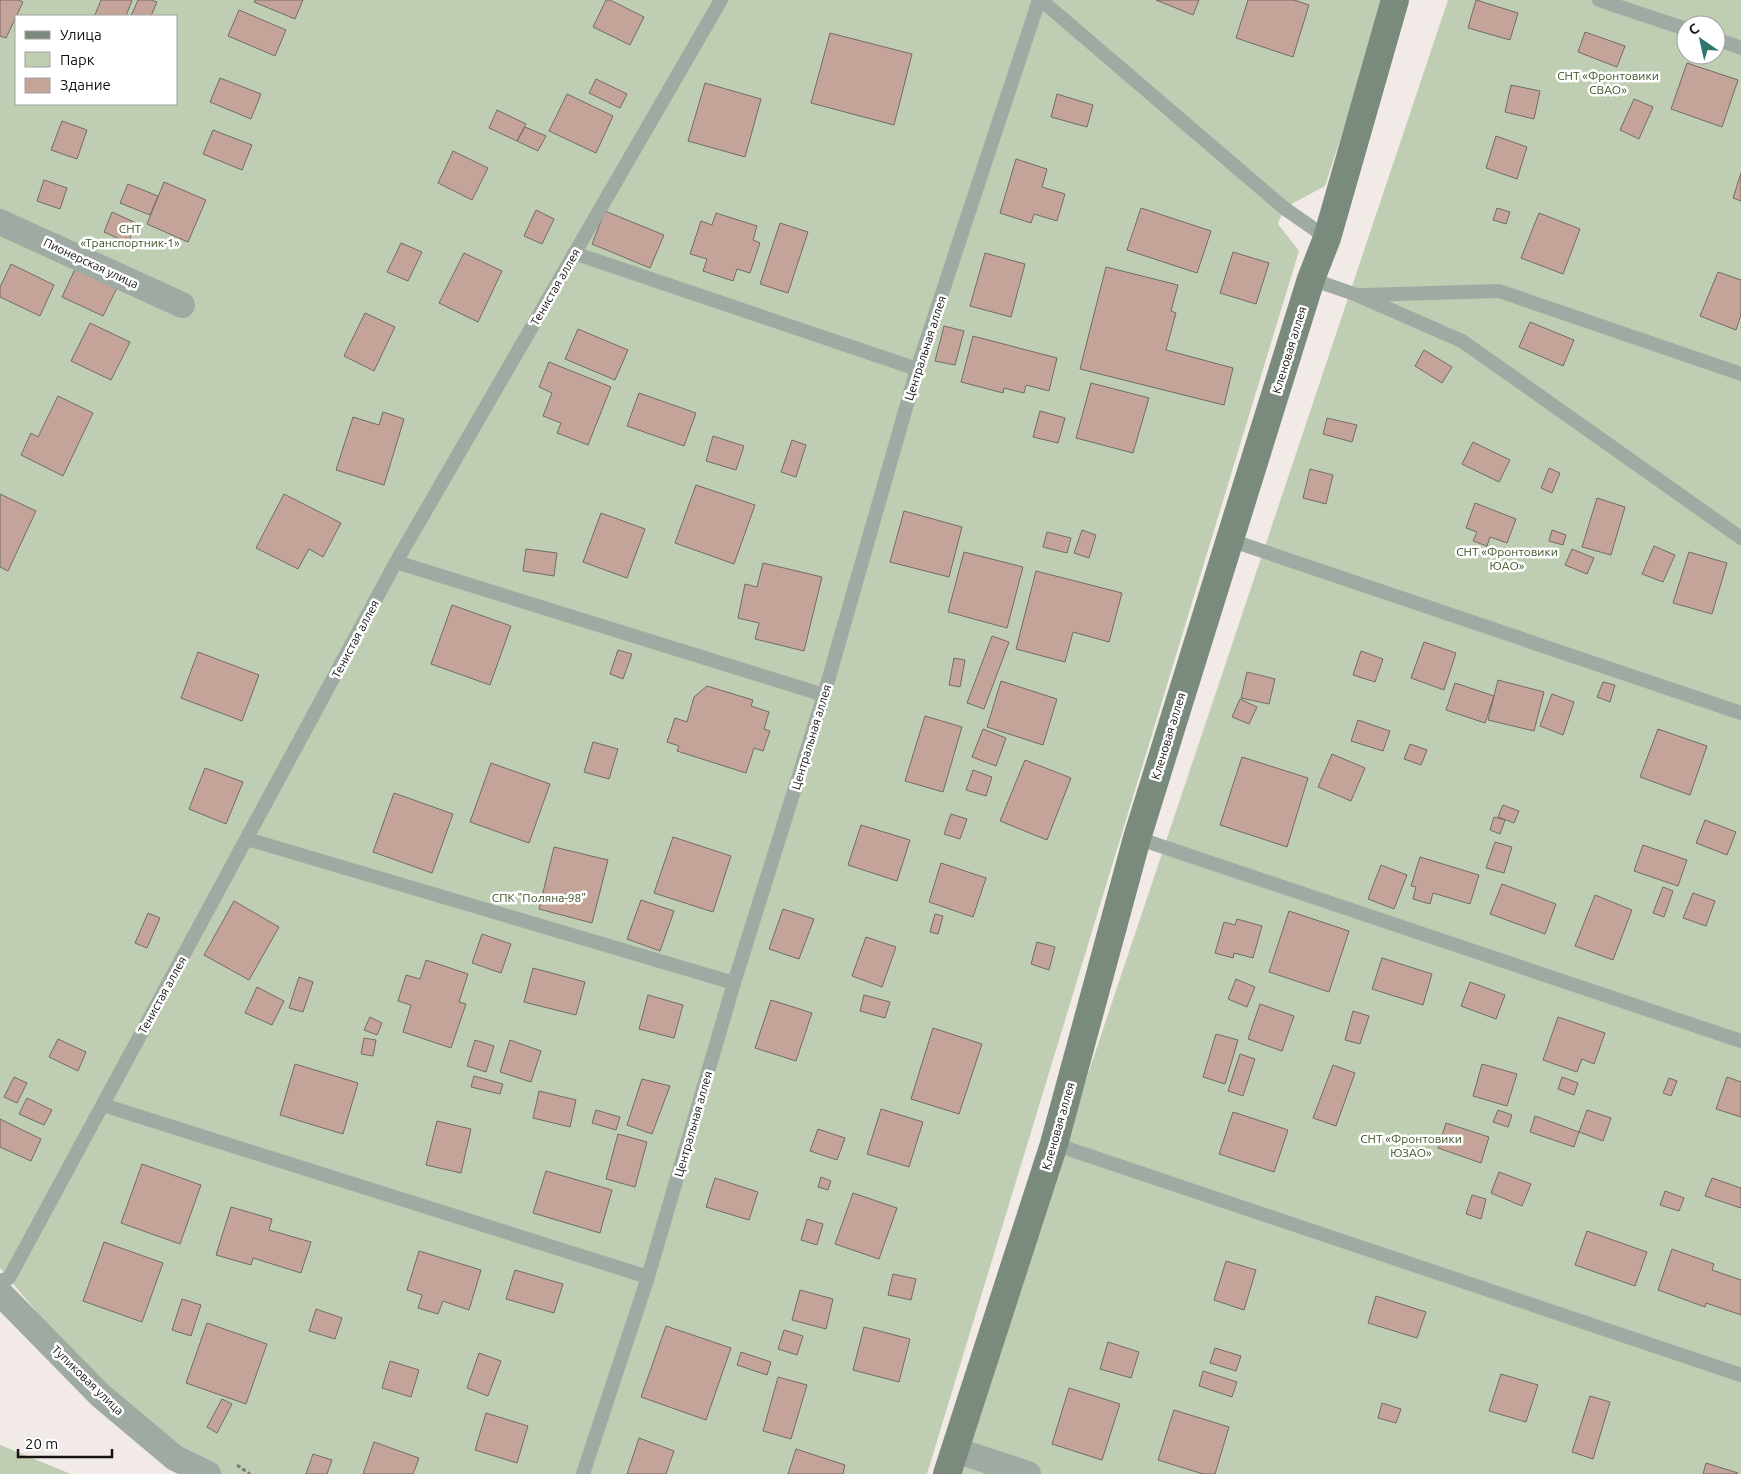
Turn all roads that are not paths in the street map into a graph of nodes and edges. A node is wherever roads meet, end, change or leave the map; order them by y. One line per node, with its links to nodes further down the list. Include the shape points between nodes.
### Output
1 (721, 0): 10 (lane, Тенистая аллея)
2 (1040, 0): 9 (lane, via 1284,208); 14 (lane, Центральная аллея)
3 (1395, 0): 9 (street, Кленовая аллея)
4 (1599, 0): 5 (lane)
5 (1676, 26)
6 (1726, 43): 7 (lane)
7 (1741, 48)
8 (0, 222): 13 (street, Пионерская улица)
9 (1327, 238): 11 (street, Кленовая аллея)
10 (574, 253): 14 (lane); 18 (lane, Тенистая аллея)
11 (1311, 279): 12 (lane); 17 (street, Кленовая аллея)
12 (1357, 295): 15 (lane, via 1499,291); 16 (lane, via 1462,341)
13 (182, 305)
14 (917, 370): 19 (lane, Центральная аллея)
15 (1741, 374)
16 (1741, 538)
17 (1230, 540): 20 (lane); 21 (street, Кленовая аллея)
18 (396, 562): 19 (lane); 22 (lane, Тенистая аллея)
19 (824, 695): 23 (lane, Центральная аллея)
20 (1741, 712)
21 (1137, 838): 24 (lane); 26 (street, Кленовая аллея)
22 (247, 839): 23 (lane); 25 (lane, Тенистая аллея)
23 (734, 983): 27 (lane, Центральная аллея)
24 (1741, 1041)
25 (102, 1105): 27 (lane); 28 (lane, Тенистая аллея, via 9,1278)
26 (1054, 1144): 30 (lane); 31 (street, Кленовая аллея)
27 (648, 1277): 33 (lane, Центральная аллея)
28 (0, 1281)
29 (0, 1293): 32 (street, Тупиковая улица, via 100,1394 175,1458)
30 (1741, 1376)
31 (951, 1462): 34 (street)
32 (208, 1474)
33 (583, 1474)
34 (1028, 1474)

